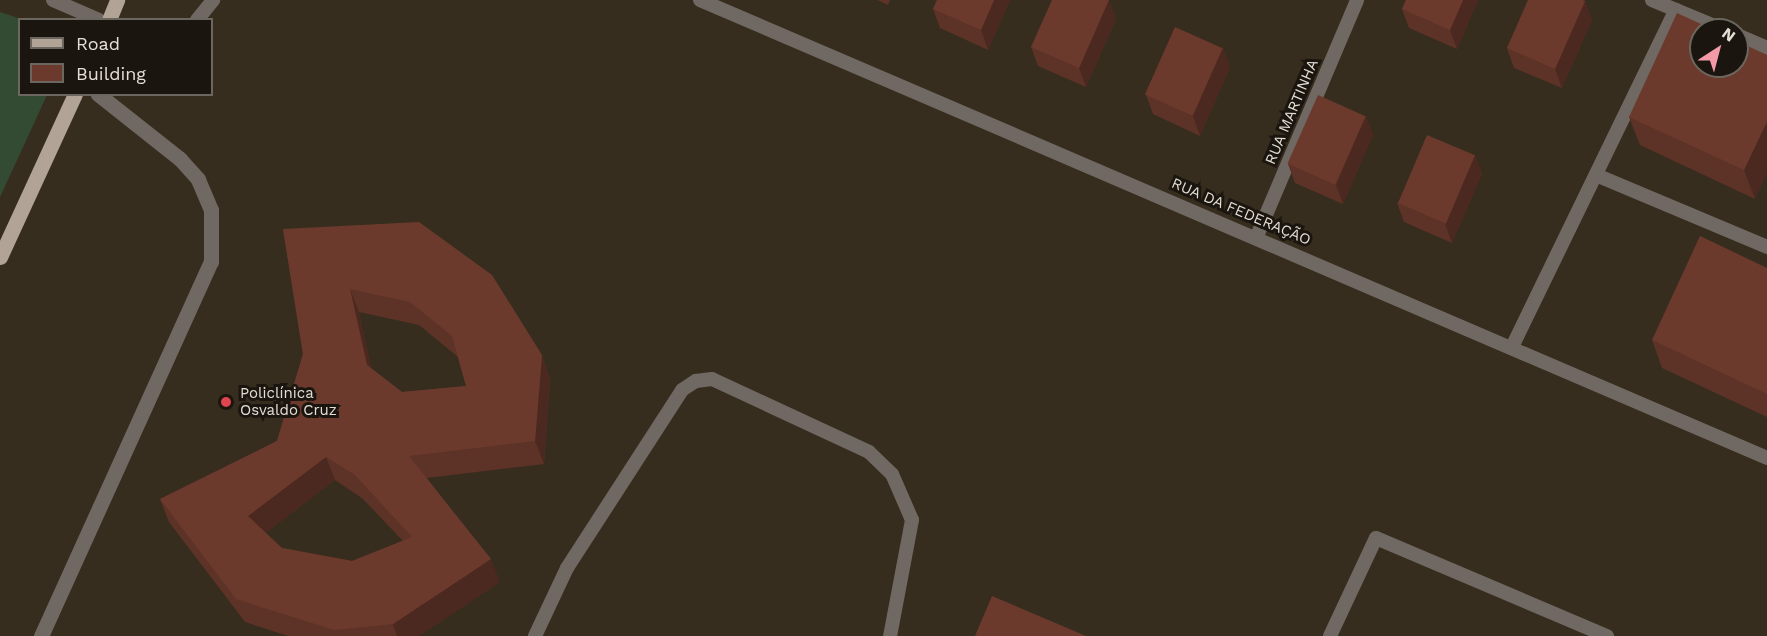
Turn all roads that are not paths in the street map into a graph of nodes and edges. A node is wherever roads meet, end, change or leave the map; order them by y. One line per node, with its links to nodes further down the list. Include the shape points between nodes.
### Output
1 (53, 0): 8 (lane)
2 (117, 0): 9 (main road)
3 (213, 0): 10 (lane)
4 (700, 0): 17 (lane, RUA DA FEDERAÇÃO)
5 (1358, 0): 17 (lane, RUA MARTINHA)
6 (1652, 0): 7 (lane)
7 (1676, 10): 11 (lane); 16 (lane)
8 (94, 18)
9 (110, 18)
10 (198, 18)
11 (1695, 18)
12 (1749, 40): 13 (lane)
13 (1767, 48)
14 (74, 96): 19 (main road)
15 (101, 96): 22 (street, via 180,159 198,179 211,210 211,262)
16 (1596, 175): 18 (lane); 20 (lane)
17 (1257, 236): 20 (lane, RUA DA FEDERAÇÃO)
18 (1767, 247)
19 (0, 257)
20 (1512, 347): 21 (lane, RUA DA FEDERAÇÃO)
21 (1767, 458)
22 (41, 636)
23 (535, 636): 24 (lane, via 567,568 682,390 696,381 712,379 869,452 892,474 912,520)
24 (890, 636)
25 (1330, 636): 26 (lane, via 1376,538)
26 (1606, 636)

